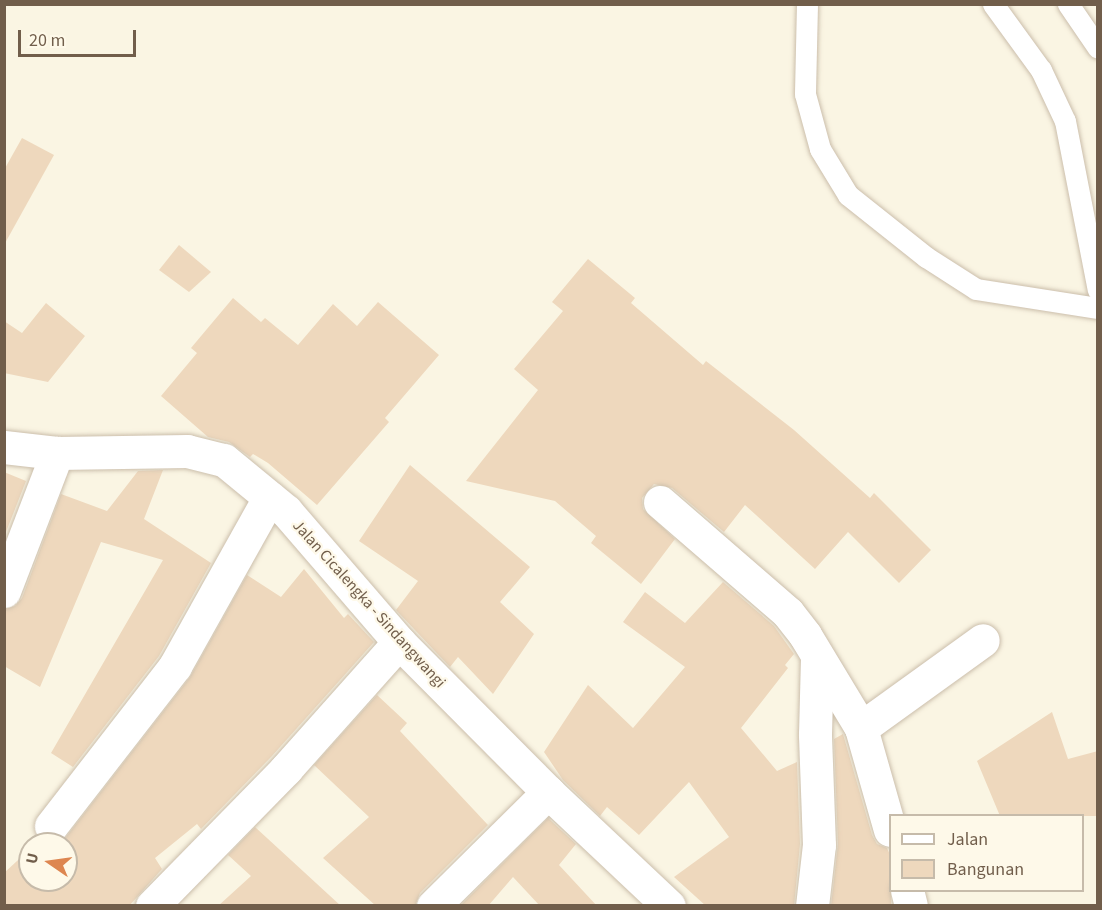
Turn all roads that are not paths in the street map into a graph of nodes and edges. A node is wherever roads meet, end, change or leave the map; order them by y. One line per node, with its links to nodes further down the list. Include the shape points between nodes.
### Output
1 (807, 4): 6 (lane, via 805,94 820,149 848,195 926,258 976,289)
2 (993, 4): 5 (lane, via 1041,70 1065,121)
3 (1068, 4): 4 (lane)
4 (1098, 48)
5 (1098, 290)
6 (1098, 308)
7 (4, 447): 8 (street, Jalan Cicalengka - Sindangwangi)
8 (57, 453): 9 (street, Jalan Cicalengka - Sindangwangi, via 209,454 224,460); 11 (street)
9 (269, 498): 13 (street, Jalan Cicalengka - Sindangwangi, via 286,512); 18 (street, via 175,666)
10 (660, 502): 14 (street, via 788,614)
11 (4, 591)
12 (983, 640): 15 (street)
13 (399, 642): 16 (street, Jalan Cicalengka - Sindangwangi); 19 (street, via 286,769)
14 (817, 656): 15 (street); 22 (street, via 819,845)
15 (861, 728): 17 (street)
16 (548, 792): 20 (street); 21 (street, Jalan Cicalengka - Sindangwangi)
17 (889, 823)
18 (51, 826)
19 (152, 906)
20 (433, 906)
21 (669, 906)
22 (812, 906)

